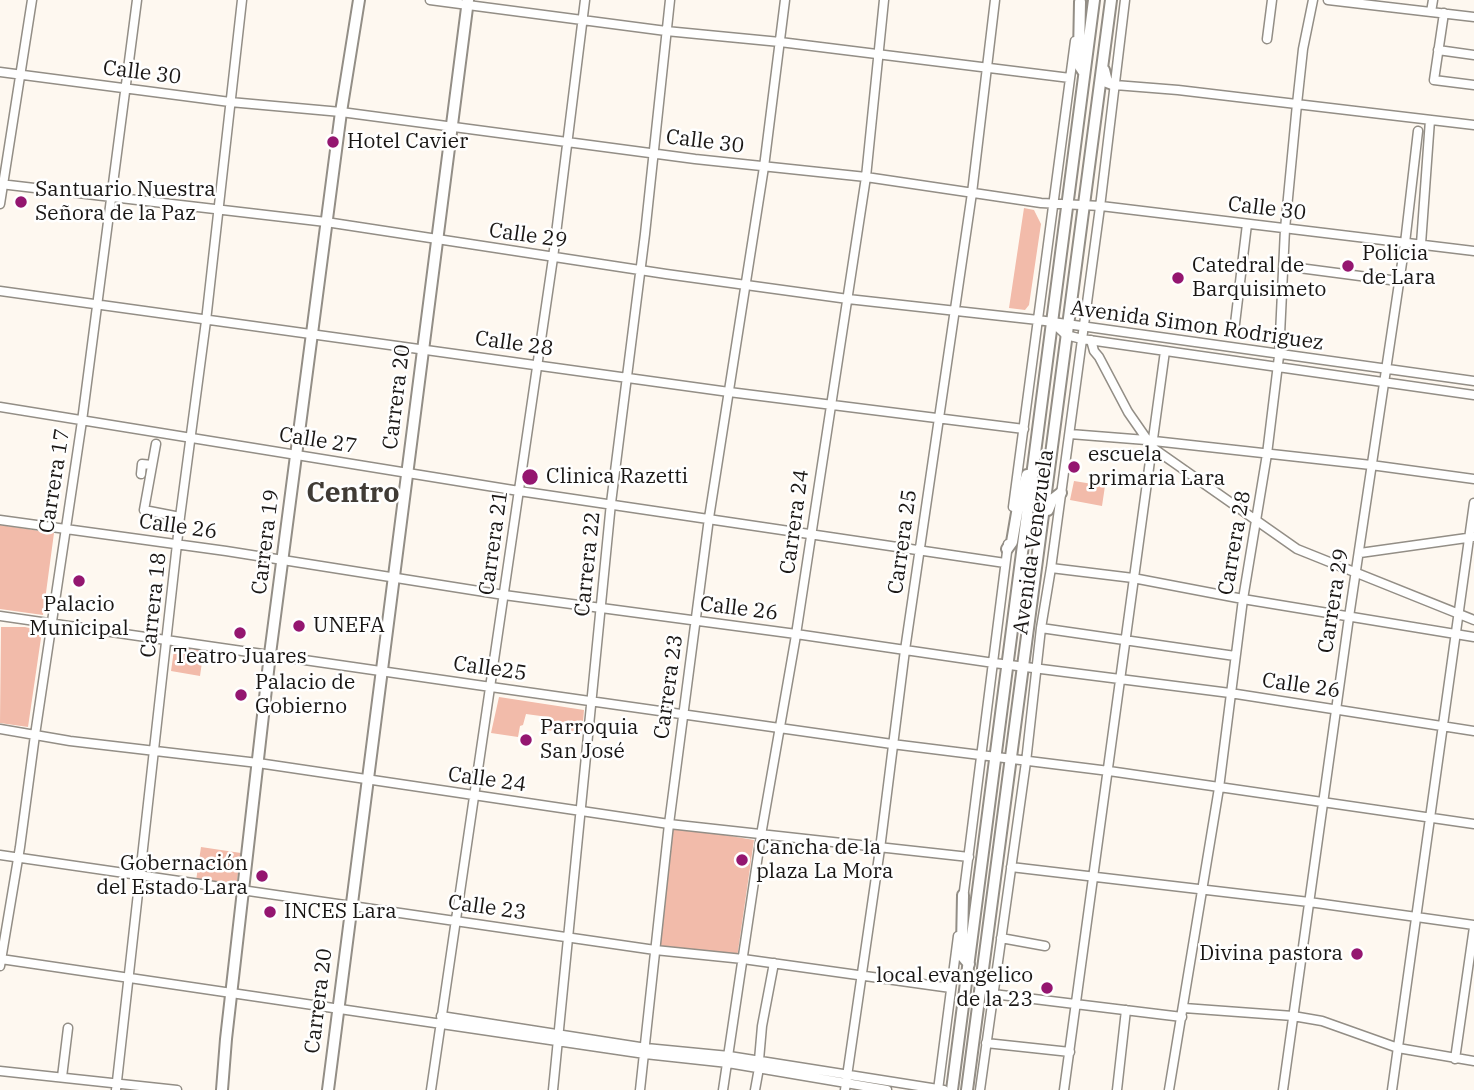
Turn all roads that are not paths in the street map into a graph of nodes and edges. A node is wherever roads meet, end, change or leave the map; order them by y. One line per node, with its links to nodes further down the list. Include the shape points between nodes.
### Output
1 (32, 0): 33 (street)
2 (137, 0): 37 (street, Carrera 17)
3 (242, 0): 38 (street, Carrera 18)
4 (359, 0): 40 (street, Carrera 19)
5 (430, 0): 18 (street)
6 (585, 0): 23 (street, Carrera 21)
7 (670, 0): 24 (street, Carrera 22)
8 (785, 0): 26 (street, Carrera 23)
9 (884, 0): 28 (street, Carrera 24)
10 (995, 0): 30 (street, Carrera 25)
11 (1094, 0): 32 (street, Avenida Venezuela)
12 (1125, 0): 35 (street, Avenida Venezuela)
13 (1272, 0): 25 (street)
14 (1313, 0): 39 (street, Carrera 28)
15 (1328, 0): 20 (street)
16 (1433, 0): 20 (street)
17 (1080, 1): 32 (street, via 1079,65); 34 (street, Avenida Venezuela)
18 (468, 2): 23 (street); 43 (street, Carrera 20)
19 (1110, 3): 35 (street, via 1104,68 1105,79); 54 (street, Avenida Venezuela)
20 (1431, 12): 21 (street)
21 (1444, 13): 22 (street); 27 (street)
22 (1474, 17)
23 (583, 19): 24 (street); 45 (street, Carrera 21)
24 (666, 32): 26 (street); 46 (street, Carrera 22)
25 (1267, 39)
26 (780, 42): 28 (street); 47 (street, Carrera 23)
27 (1438, 50): 29 (street); 36 (street, via 1434,80)
28 (880, 54): 30 (street); 48 (street, Carrera 24)
29 (1474, 55)
30 (986, 67): 34 (street); 50 (street, Carrera 25)
31 (0, 72): 33 (street, Calle 30)
32 (1084, 73): 55 (street, Avenida Venezuela)
33 (21, 75): 37 (street, Calle 30); 49 (street)
34 (1070, 78): 53 (street, Avenida Venezuela)
35 (1115, 85): 39 (street); 56 (street, Avenida Venezuela)
36 (1474, 85)
37 (125, 89): 38 (street, Calle 30); 51 (street, Carrera 17)
38 (230, 102): 40 (street, Calle 30); 57 (street, Carrera 18)
39 (1297, 104): 41 (street); 60 (street, Carrera 28)
40 (341, 111): 43 (street, Calle 30); 58 (street, Carrera 19)
41 (1430, 120): 42 (street); 63 (street)
42 (1474, 125)
43 (452, 128): 45 (street, Calle 30); 61 (street, Carrera 20)
44 (1418, 131): 62 (street, Carrera 29)
45 (568, 143): 46 (street, Calle 30); 65 (street, Carrera 21)
46 (654, 154): 47 (street, Calle 30); 67 (street, Carrera 22)
47 (764, 167): 48 (street, Calle 30); 69 (street, Carrera 23)
48 (866, 177): 50 (street, Calle 30); 71 (street, Carrera 24)
49 (2, 184): 51 (street, Calle 29); 52 (street)
50 (972, 193): 53 (street, Calle 30); 73 (street, Carrera 25)
51 (111, 196): 57 (street, Calle 29); 72 (street, Carrera 17)
52 (0, 204)
53 (1054, 204): 55 (street, Calle 30); 74 (street, Avenida Venezuela)
54 (1084, 205): 55 (street, Calle 30); 56 (street, Calle 30); 78 (street, Avenida Venezuela)
55 (1067, 206): 76 (street, Avenida Venezuela)
56 (1100, 207): 59 (street, Calle 30); 77 (street, Avenida Venezuela)
57 (217, 211): 58 (street, Calle 29); 75 (street, Carrera 18)
58 (326, 222): 61 (street, Calle 29); 80 (street, Carrera 19)
59 (1247, 224): 60 (street, Calle 30); 79 (street)
60 (1286, 229): 62 (street, Calle 30); 66 (street, Carrera 28)
61 (438, 240): 65 (street, Calle 29); 82 (street, Carrera 20)
62 (1405, 243): 63 (street, Calle 30); 68 (street, Carrera 29)
63 (1422, 244): 64 (street, Calle 30)
64 (1474, 251)
65 (553, 258): 67 (street, Calle 29); 87 (street, Carrera 21)
66 (1284, 266): 68 (street); 86 (street, Carrera 28)
67 (640, 269): 69 (street, Calle 29); 90 (street, Carrera 22)
68 (1398, 281): 89 (street, Carrera 29)
69 (746, 284): 71 (street, Calle 29); 93 (street, Carrera 23)
70 (0, 291): 72 (street, Calle 28)
71 (848, 299): 73 (street, Calle 29); 95 (street, Carrera 24)
72 (97, 304): 75 (street, Calle 28); 98 (street, Carrera 17)
73 (955, 311): 74 (street, Calle 29); 97 (street, Carrera 25)
74 (1038, 320): 76 (street, Calle 29); 99 (street, Avenida Venezuela)
75 (206, 321): 80 (street, Calle 28); 101 (street, Carrera 18)
76 (1052, 322): 78 (street, Avenida Simon Rodriguez); 106 (street, Avenida Venezuela)
77 (1084, 328): 78 (street, Avenida Simon Rodriguez); 81 (street, Avenida Venezuela); 86 (street, Avenida Simon Rodriguez)
78 (1067, 330): 81 (street, Avenida Simon Rodriguez); 131 (street, Avenida Venezuela)
79 (1234, 332)
80 (312, 334): 82 (street, Calle 28); 105 (street, Carrera 19)
81 (1086, 340): 83 (street); 84 (street, Avenida Simon Rodriguez); 85 (street, Avenida Venezuela)
82 (423, 350): 87 (street, Calle 28); 109 (street, Carrera 20)
83 (1094, 351): 85 (street); 102 (street)
84 (1165, 351): 88 (street, Avenida Simon Rodriguez); 102 (street)
85 (1080, 352): 100 (street, Avenida Venezuela)
86 (1279, 356): 88 (street, Carrera 28); 89 (street, Avenida Simon Rodriguez)
87 (537, 364): 90 (street, Calle 28); 112 (street, Carrera 21)
88 (1278, 366): 91 (street, Avenida Simon Rodriguez); 104 (street, Carrera 28)
89 (1385, 370): 91 (street, Carrera 29); 92 (street, Avenida Simon Rodriguez)
90 (628, 377): 93 (street, Calle 28); 114 (street, Carrera 22)
91 (1383, 381): 94 (street, Avenida Simon Rodriguez); 107 (street, Carrera 29)
92 (1474, 382)
93 (729, 391): 95 (street, Calle 28); 117 (street, Carrera 23)
94 (1474, 395)
95 (831, 405): 97 (street, Calle 28); 121 (street, Carrera 24)
96 (0, 407): 98 (street, Calle 27)
97 (939, 419): 99 (street, Calle 28); 125 (street, Carrera 25)
98 (82, 421): 101 (street, Calle 27); 120 (street, Carrera 17)
99 (1024, 429): 124 (street, Avenida Venezuela)
100 (1070, 434): 102 (street); 113 (street, Avenida Venezuela)
101 (191, 437): 105 (street, Calle 27); 116 (street, Carrera 18)
102 (1151, 443): 104 (street); 119 (street); 133 (street)
103 (156, 444): 108 (street)
104 (1267, 454): 107 (street); 119 (street, Carrera 28)
105 (296, 456): 109 (street, Calle 27); 127 (street, Carrera 19)
106 (1034, 460): 124 (street); 153 (street, Avenida Venezuela)
107 (1371, 465): 111 (street); 126 (street, Carrera 29)
108 (152, 466): 110 (street, via 143,460); 116 (street, via 144,510)
109 (407, 473): 112 (street, Calle 27); 132 (street, Carrera 20)
110 (141, 474)
111 (1474, 480)
112 (519, 491): 114 (street, Calle 27); 134 (street, Carrera 21)
113 (1061, 494): 129 (street, Avenida Venezuela); 131 (street, via 1052,500 1045,516)
114 (611, 503): 117 (street, Calle 27); 136 (street, Carrera 22)
115 (1474, 503): 122 (street)
116 (180, 517): 123 (street, Carrera 18)
117 (709, 519): 121 (street, Calle 27); 141 (street, Carrera 23)
118 (0, 520): 120 (street, Calle 26)
119 (1258, 520): 130 (street, via 1297,549); 135 (street, Carrera 28)
120 (65, 530): 123 (street, Calle 26); 142 (street, Carrera 17)
121 (811, 535): 125 (street, Calle 27); 144 (street, Carrera 24)
122 (1472, 537): 126 (street); 137 (street)
123 (178, 544): 127 (street, Calle 26); 148 (street, Carrera 18)
124 (1007, 549): 128 (street, Avenida Venezuela)
125 (919, 551): 128 (street, Calle 27); 149 (street, Carrera 25)
126 (1360, 553): 130 (street, Carrera 29)
127 (283, 562): 132 (street, Calle 26); 150 (street, Carrera 19)
128 (1005, 563): 152 (street, Avenida Venezuela)
129 (1051, 568): 133 (street); 143 (street, Avenida Venezuela)
130 (1356, 571): 137 (street); 139 (street, Carrera 29)
131 (1035, 574): 154 (street, Avenida Venezuela)
132 (393, 577): 134 (street, Calle 26); 156 (street, Carrera 20)
133 (1133, 578): 135 (street); 147 (street)
134 (504, 595): 136 (street, Calle 26); 158 (street, Carrera 21)
135 (1243, 599): 139 (street); 151 (street, Carrera 28)
136 (601, 608): 141 (street, Calle 26); 160 (street, Carrera 22)
137 (1459, 613): 140 (street); 145 (street)
138 (0, 616): 142 (street, Calle25)
139 (1349, 617): 145 (street); 161 (street, Carrera 29)
140 (1474, 620)
141 (696, 622): 144 (street, Calle 26); 162 (street, Carrera 23)
142 (51, 623): 148 (street, Calle25); 167 (street, Carrera 17)
143 (1041, 628): 147 (street); 155 (street, Avenida Venezuela)
144 (796, 634): 149 (street, Calle 26); 164 (street, Carrera 24)
145 (1456, 634): 146 (street); 163 (street)
146 (1474, 637)
147 (1125, 639): 151 (street); 157 (street)
148 (168, 640): 150 (street, Calle25); 169 (street, Carrera 18)
149 (905, 650): 152 (street, Calle 26); 168 (street, Carrera 25)
150 (270, 654): 156 (street, Calle25); 174 (street, Carrera 19)
151 (1235, 656): 159 (street, Carrera 28)
152 (994, 663): 153 (street, Calle 26); 170 (street, Avenida Venezuela)
153 (1008, 665): 154 (street, Calle 26); 171 (street, Avenida Venezuela)
154 (1023, 667): 155 (street, Calle 26); 172 (street, Avenida Venezuela)
155 (1036, 669): 157 (street, Calle 26); 173 (street, Avenida Venezuela)
156 (382, 670): 158 (street, Calle25); 176 (street, Carrera 20)
157 (1120, 678): 159 (street, Calle 26); 175 (street)
158 (491, 687): 160 (street, Calle25); 178 (street, Carrera 21)
159 (1230, 693): 161 (street, Calle 26); 177 (street, Carrera 28)
160 (592, 701): 162 (street, Calle25); 180 (street, Carrera 22)
161 (1336, 709): 163 (street, Calle 26); 179 (street, Carrera 29)
162 (683, 713): 164 (street, Calle25); 182 (street, Carrera 23)
163 (1444, 726): 166 (street, Calle 26); 181 (street)
164 (780, 728): 168 (street, Calle25); 184 (street, Carrera 24)
165 (0, 729): 167 (street, Calle 24)
166 (1474, 731)
167 (35, 735): 169 (street, Calle 24); 188 (street, Carrera 17)
168 (892, 744): 170 (street, Calle25); 185 (street, Carrera 25)
169 (156, 751): 174 (street, Calle 24); 190 (street, Carrera 18)
170 (979, 755): 171 (street, Calle25); 187 (street, Avenida Venezuela)
171 (995, 757): 172 (street, Calle25); 209 (street, Avenida Venezuela)
172 (1011, 759): 173 (street, Calle25); 197 (street, Avenida Venezuela)
173 (1026, 762): 175 (street, Calle25); 189 (street, Avenida Venezuela)
174 (258, 763): 176 (street, Calle 24); 192 (street, Carrera 19)
175 (1109, 771): 177 (street, Calle25); 191 (street)
176 (368, 780): 178 (street, Calle 24); 196 (street, Carrera 20)
177 (1219, 788): 179 (street, Calle25); 193 (street, Carrera 28)
178 (475, 797): 180 (street, Calle 24); 200 (street, Carrera 21)
179 (1324, 801): 181 (street, Calle25); 195 (street, Carrera 29)
180 (583, 810): 182 (street, Calle 24); 202 (street, Carrera 22)
181 (1430, 818): 183 (street, Calle25); 199 (street)
182 (669, 824): 184 (street, Calle 24); 205 (street, Carrera 23)
183 (1474, 824)
184 (761, 835): 185 (street, Calle 24); 207 (street, Carrera 24)
185 (880, 849): 187 (street, Calle 24); 211 (street, Carrera 25)
186 (0, 855): 188 (street, Calle 23)
187 (969, 858): 194 (street, Avenida Venezuela)
188 (18, 859): 190 (street, Calle 23); 198 (street, Carrera 17)
189 (1011, 867): 191 (street); 203 (street, Avenida Venezuela)
190 (141, 876): 192 (street, Calle 23); 212 (street, Carrera 18)
191 (1094, 877): 193 (street); 216 (street)
192 (242, 889): 196 (street, Calle 23); 214 (street, Carrera 19)
193 (1203, 890): 195 (street); 219 (street, Carrera 28)
194 (963, 895): 209 (street, via 962,946); 213 (street, Avenida Venezuela)
195 (1309, 902): 199 (street); 220 (street, Carrera 29)
196 (350, 905): 200 (street, Calle 23); 217 (street, Carrera 20)
197 (991, 906): 215 (street, via 986,980); 248 (street, Avenida Venezuela)
198 (4, 914): 206 (street, Carrera 17)
199 (1415, 918): 201 (street); 225 (street)
200 (454, 921): 202 (street, Calle 23); 221 (street, Carrera 21)
201 (1474, 926): 229 (street)
202 (569, 936): 205 (street, Calle 23); 223 (street, Carrera 22)
203 (1001, 938): 204 (street); 215 (street, Avenida Venezuela)
204 (1045, 946)
205 (655, 950): 207 (street, Calle 23); 226 (street, Carrera 23)
206 (1, 959): 210 (street, Carrera 17); 212 (street)
207 (743, 959): 208 (street, Calle 23); 228 (street, Carrera 24)
208 (774, 963): 211 (street, Calle 23); 231 (street)
209 (969, 964): 247 (street, Avenida Venezuela)
210 (0, 966)
211 (862, 975): 213 (street, Calle 23); 234 (street, Carrera 25)
212 (130, 978): 214 (street); 235 (street, Carrera 18)
213 (951, 988): 245 (street, Avenida Venezuela)
214 (231, 993): 217 (street); 237 (street, Carrera 19)
215 (993, 995): 216 (street); 224 (street, Avenida Venezuela)
216 (1075, 1005): 218 (street); 227 (street)
217 (337, 1007): 221 (street); 238 (street, Carrera 20)
218 (1126, 1010): 219 (street); 251 (street)
219 (1183, 1012): 220 (street); 252 (street, Carrera 28)
220 (1293, 1016): 225 (street, via 1328,1022); 253 (street, Carrera 29)
221 (440, 1019): 223 (street); 239 (street, Carrera 21)
222 (68, 1028): 233 (street)
223 (558, 1038): 226 (street); 240 (street, Carrera 22)
224 (986, 1043): 227 (street); 249 (street, Avenida Venezuela)
225 (1398, 1048): 229 (street); 254 (street)
226 (646, 1051): 228 (street); 241 (street, Carrera 23)
227 (1070, 1052): 250 (street)
228 (728, 1059): 231 (street); 242 (street, Carrera 24)
229 (1455, 1059): 230 (street)
230 (1474, 1061)
231 (759, 1064): 234 (street); 243 (street)
232 (0, 1071): 233 (street)
233 (62, 1077): 235 (street)
234 (846, 1082): 244 (street); 245 (street)
235 (117, 1087): 236 (street)
236 (177, 1090)
237 (222, 1090)
238 (328, 1090)
239 (430, 1090)
240 (553, 1090)
241 (640, 1090)
242 (723, 1090)
243 (755, 1090)
244 (887, 1090)
245 (938, 1090): 246 (street)
246 (944, 1090)
247 (952, 1090)
248 (967, 1090)
249 (980, 1090)
250 (1064, 1090)
251 (1117, 1090)
252 (1169, 1090)
253 (1283, 1090)
254 (1392, 1090)

